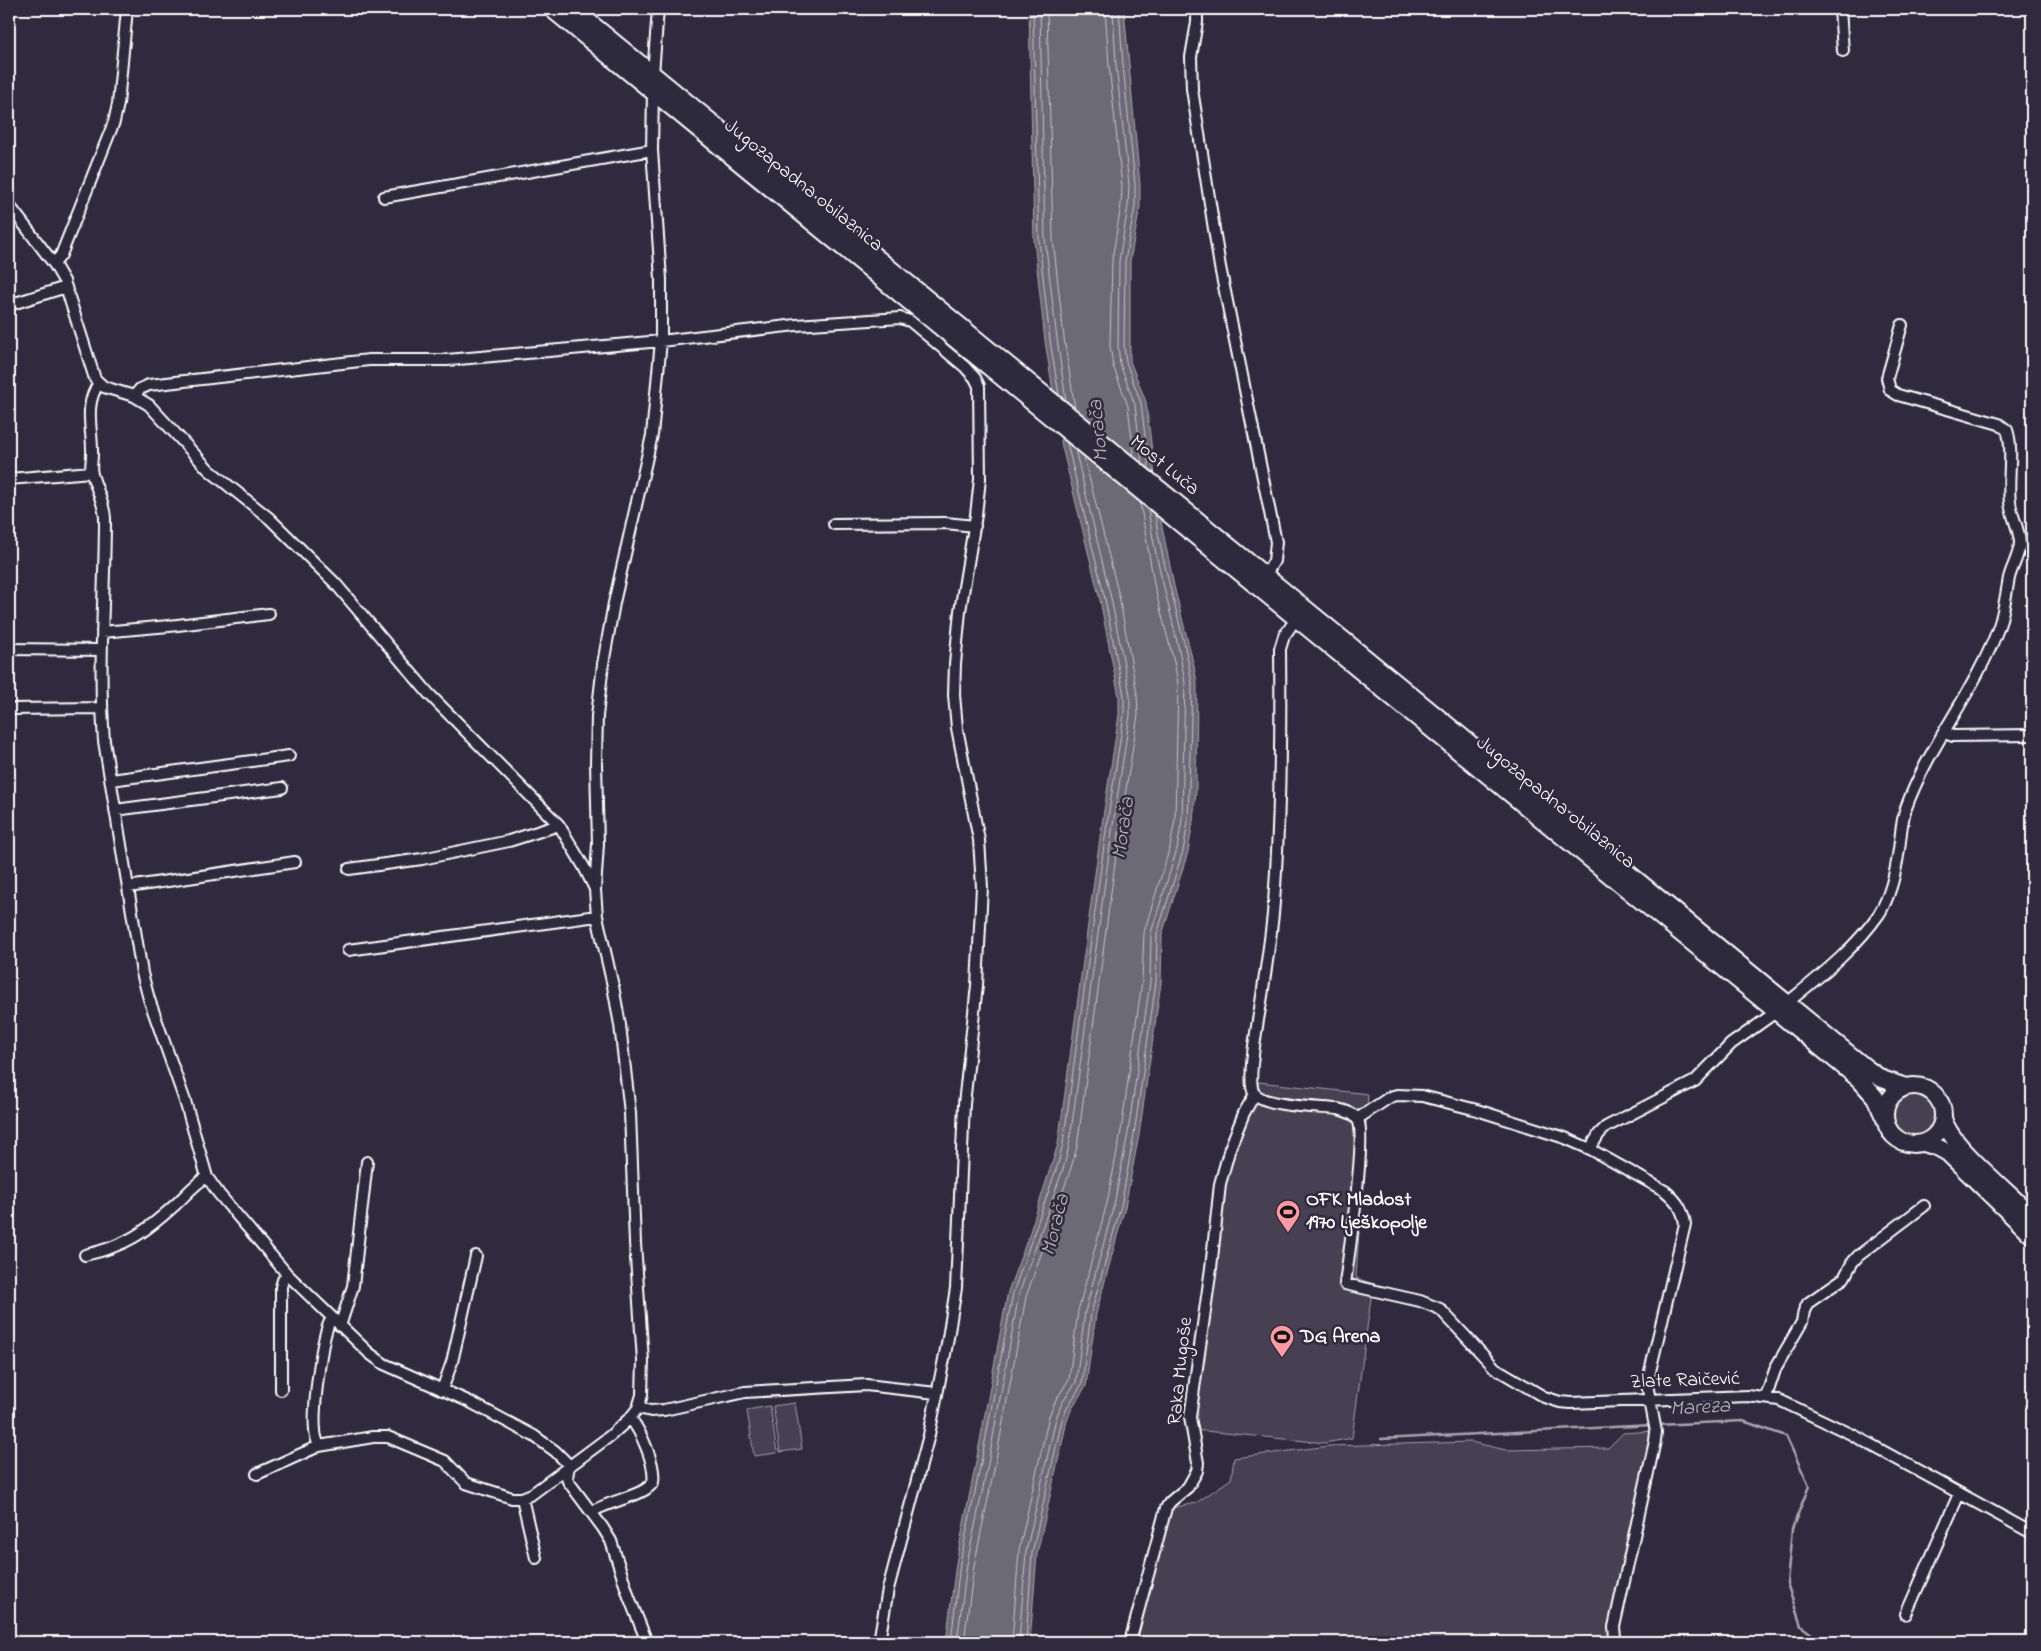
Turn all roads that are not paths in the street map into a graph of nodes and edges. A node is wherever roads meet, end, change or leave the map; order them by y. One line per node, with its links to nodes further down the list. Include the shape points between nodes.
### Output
1 (127, 9): 13 (street, via 114,122 61,255)
2 (552, 9): 9 (main road, Jugozapadna obilaznica)
3 (573, 9): 8 (main road, Jugozapadna obilaznica)
4 (658, 9): 8 (street)
5 (1197, 9): 26 (street, via 1191,57 1192,89 1220,267 1276,542 1274,561)
6 (1840, 9): 7 (street)
7 (1844, 51)
8 (654, 74): 19 (main road, Jugozapadna obilaznica)
9 (653, 91): 10 (street); 19 (main road, Jugozapadna obilaznica)
10 (652, 150): 11 (street); 17 (street, via 661,279)
11 (384, 197)
12 (9, 205): 13 (street)
13 (54, 264): 14 (street)
14 (66, 287): 15 (street); 18 (street)
15 (9, 305)
16 (1902, 325): 34 (street, via 1887,378 1890,390 1999,424 2006,428 2009,437 2010,503 2019,549 1999,626)
17 (661, 341): 20 (street, via 447,360 354,362 149,385); 25 (street, via 796,325 900,318 910,321 965,367 979,386 980,479); 44 (street, via 652,435 614,603 600,684)
18 (99, 383): 20 (street); 21 (street, via 89,407)
19 (1030, 392): 24 (main road, Most Luča)
20 (134, 396): 40 (street, via 154,410 192,454 269,518 335,584 429,694)
21 (91, 472): 22 (street); 29 (street, via 105,518)
22 (9, 479)
23 (834, 524): 25 (street, via 945,523)
24 (1192, 525): 26 (main road, Jugozapadna obilaznica); 28 (main road, Jugozapadna obilaznica)
25 (974, 526): 67 (street, via 960,611 954,695 957,728 979,840 982,901 964,1104 956,1288)
26 (1265, 576): 47 (main road, Jugozapadna obilaznica)
27 (269, 614): 29 (street)
28 (1296, 619): 47 (main road, Jugozapadna obilaznica); 49 (street, via 1284,636 1280,649 1274,903 1251,1071)
29 (102, 632): 31 (street)
30 (9, 649): 31 (street)
31 (101, 650): 32 (street)
32 (101, 708): 33 (street); 37 (street)
33 (9, 709)
34 (1944, 733): 35 (street, via 1950,736); 47 (street, via 1906,809 1897,863 1886,902 1850,949)
35 (2032, 735)
36 (289, 756): 37 (street)
37 (111, 780): 39 (street)
38 (282, 788): 39 (street)
39 (115, 810): 43 (street)
40 (559, 825): 42 (street, via 509,841 422,859); 44 (street)
41 (295, 862): 43 (street)
42 (349, 869)
43 (128, 887): 56 (street, via 142,973)
44 (595, 890): 45 (street)
45 (597, 916): 46 (street); 70 (street, via 618,1016 630,1113 643,1361 642,1395)
46 (348, 950)
47 (1782, 1008): 48 (main road, Jugozapadna obilaznica, via 1874,1074); 50 (main road, Jugozapadna obilaznica, via 1875,1096); 54 (street, via 1731,1044 1695,1081 1606,1127)
48 (1906, 1087): 50 (main road, via 1890,1098); 52 (main road, via 1919,1086 1934,1094 1942,1108)
49 (1255, 1094): 51 (street, via 1270,1102 1338,1109); 83 (street, Raka Mugoše, via 1230,1148 1220,1184 1192,1398 1190,1426 1197,1471 1188,1487 1166,1508)
50 (1884, 1117): 53 (main road, via 1889,1132 1895,1138 1909,1144)
51 (1358, 1118): 54 (street, via 1390,1097 1422,1096 1486,1113); 69 (street, Zlate Raičević, via 1361,1133 1345,1284 1440,1308 1495,1368 1554,1401)
52 (1943, 1118): 53 (main road, via 1937,1134); 58 (main road, via 1950,1134 1963,1150)
53 (1924, 1143): 59 (main road, via 1948,1153)
54 (1590, 1149): 69 (street, via 1665,1191 1684,1214 1685,1224 1647,1384)
55 (367, 1162): 64 (street, via 353,1286)
56 (207, 1177): 60 (street, via 149,1229 106,1250); 62 (street)
57 (1924, 1206): 68 (street, via 1858,1256 1844,1278 1808,1303 1802,1322 1776,1367)
58 (2032, 1217)
59 (2032, 1235)
60 (85, 1255)
61 (476, 1256): 66 (street, via 452,1362)
62 (286, 1274): 63 (street); 65 (street, via 281,1287)
63 (332, 1318): 64 (street); 72 (street, via 326,1326 315,1413)
64 (340, 1326): 66 (street, via 384,1364)
65 (281, 1390)
66 (442, 1390): 73 (street, via 548,1445)
67 (936, 1393): 70 (street, via 881,1386 850,1386 746,1392 664,1410); 82 (street, via 888,1589)
68 (1766, 1397): 69 (street, Zlate Raičević); 75 (street, Zlate Raičević, via 1853,1435)
69 (1650, 1399): 84 (street, via 1656,1432 1614,1628)
70 (638, 1408): 71 (street)
71 (630, 1418): 73 (street); 77 (street, via 642,1438 653,1471 653,1482 646,1489)
72 (319, 1446): 74 (street); 76 (street, via 373,1437 394,1438 445,1461 466,1483 512,1498)
73 (569, 1465): 76 (street); 77 (street, via 567,1478)
74 (257, 1474)
75 (1959, 1494): 78 (street, Zlate Raičević); 80 (street)
76 (522, 1498): 79 (street)
77 (592, 1512): 81 (street, via 613,1546)
78 (2032, 1532)
79 (536, 1558)
80 (1906, 1614)
81 (647, 1642)
82 (880, 1642)
83 (1130, 1642)
84 (1619, 1642)

